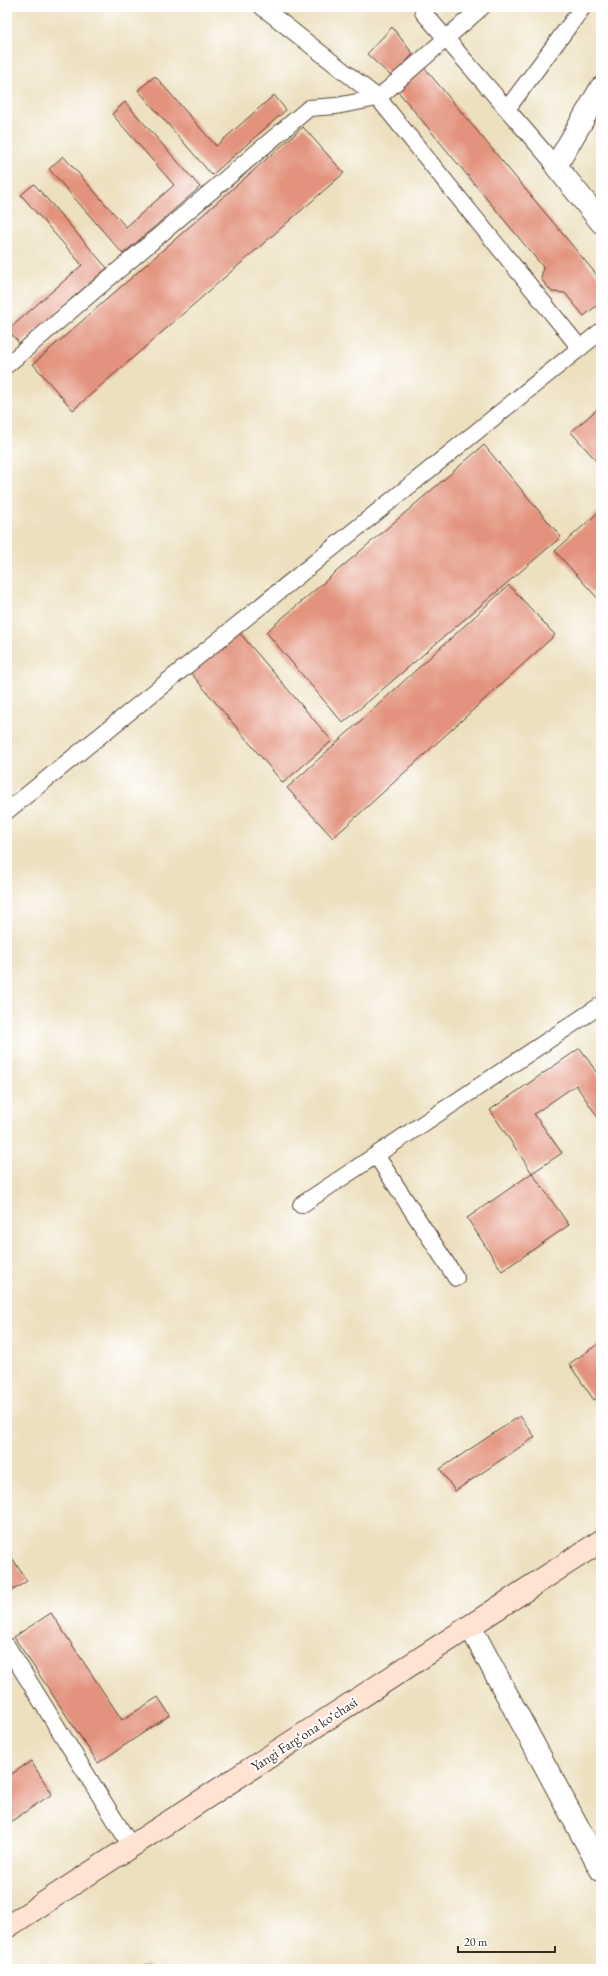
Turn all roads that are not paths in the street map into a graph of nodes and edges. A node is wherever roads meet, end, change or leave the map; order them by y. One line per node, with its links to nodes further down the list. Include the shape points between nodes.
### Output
1 (262, 7): 7 (lane)
2 (482, 7): 5 (lane)
3 (583, 7): 8 (lane)
4 (423, 12): 5 (lane)
5 (446, 39): 7 (lane); 8 (lane)
6 (601, 88): 9 (street)
7 (378, 98): 12 (lane); 13 (lane, via 309,108)
8 (507, 109): 9 (lane)
9 (556, 166): 10 (street)
10 (601, 222)
11 (601, 331): 12 (lane)
12 (580, 348): 14 (lane)
13 (7, 364)
14 (7, 811)
15 (601, 1005): 16 (lane)
16 (376, 1155): 17 (lane); 18 (lane)
17 (301, 1205)
18 (456, 1278)
19 (601, 1541): 20 (main road, Yangi Fargʻona koʻchasi)
20 (470, 1626): 22 (main road, Yangi Fargʻona koʻchasi); 23 (street)
21 (7, 1646): 22 (lane)
22 (130, 1846): 24 (main road, Yangi Fargʻona koʻchasi)
23 (601, 1870)
24 (7, 1927)

